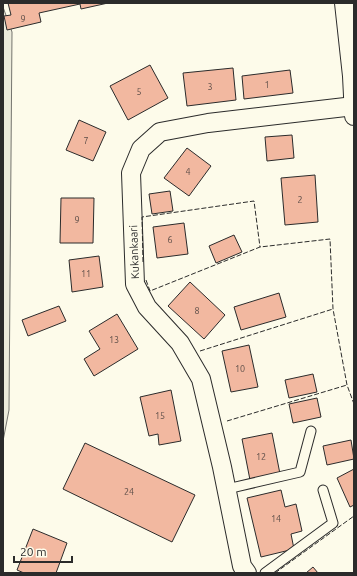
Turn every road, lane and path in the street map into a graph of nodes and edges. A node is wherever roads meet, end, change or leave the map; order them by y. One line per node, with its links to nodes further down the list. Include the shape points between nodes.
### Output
1 (344, 3): 2 (street)
2 (354, 110): 4 (street, Kukankaari, via 208,123 160,132 141,149 131,173 135,284 147,307 180,343 201,379)
3 (311, 431): 4 (lane, via 300,472)
4 (227, 489): 6 (street, Kukankaari, via 242,566)
5 (323, 490): 7 (lane, via 333,523)
6 (247, 573)
7 (265, 573)

